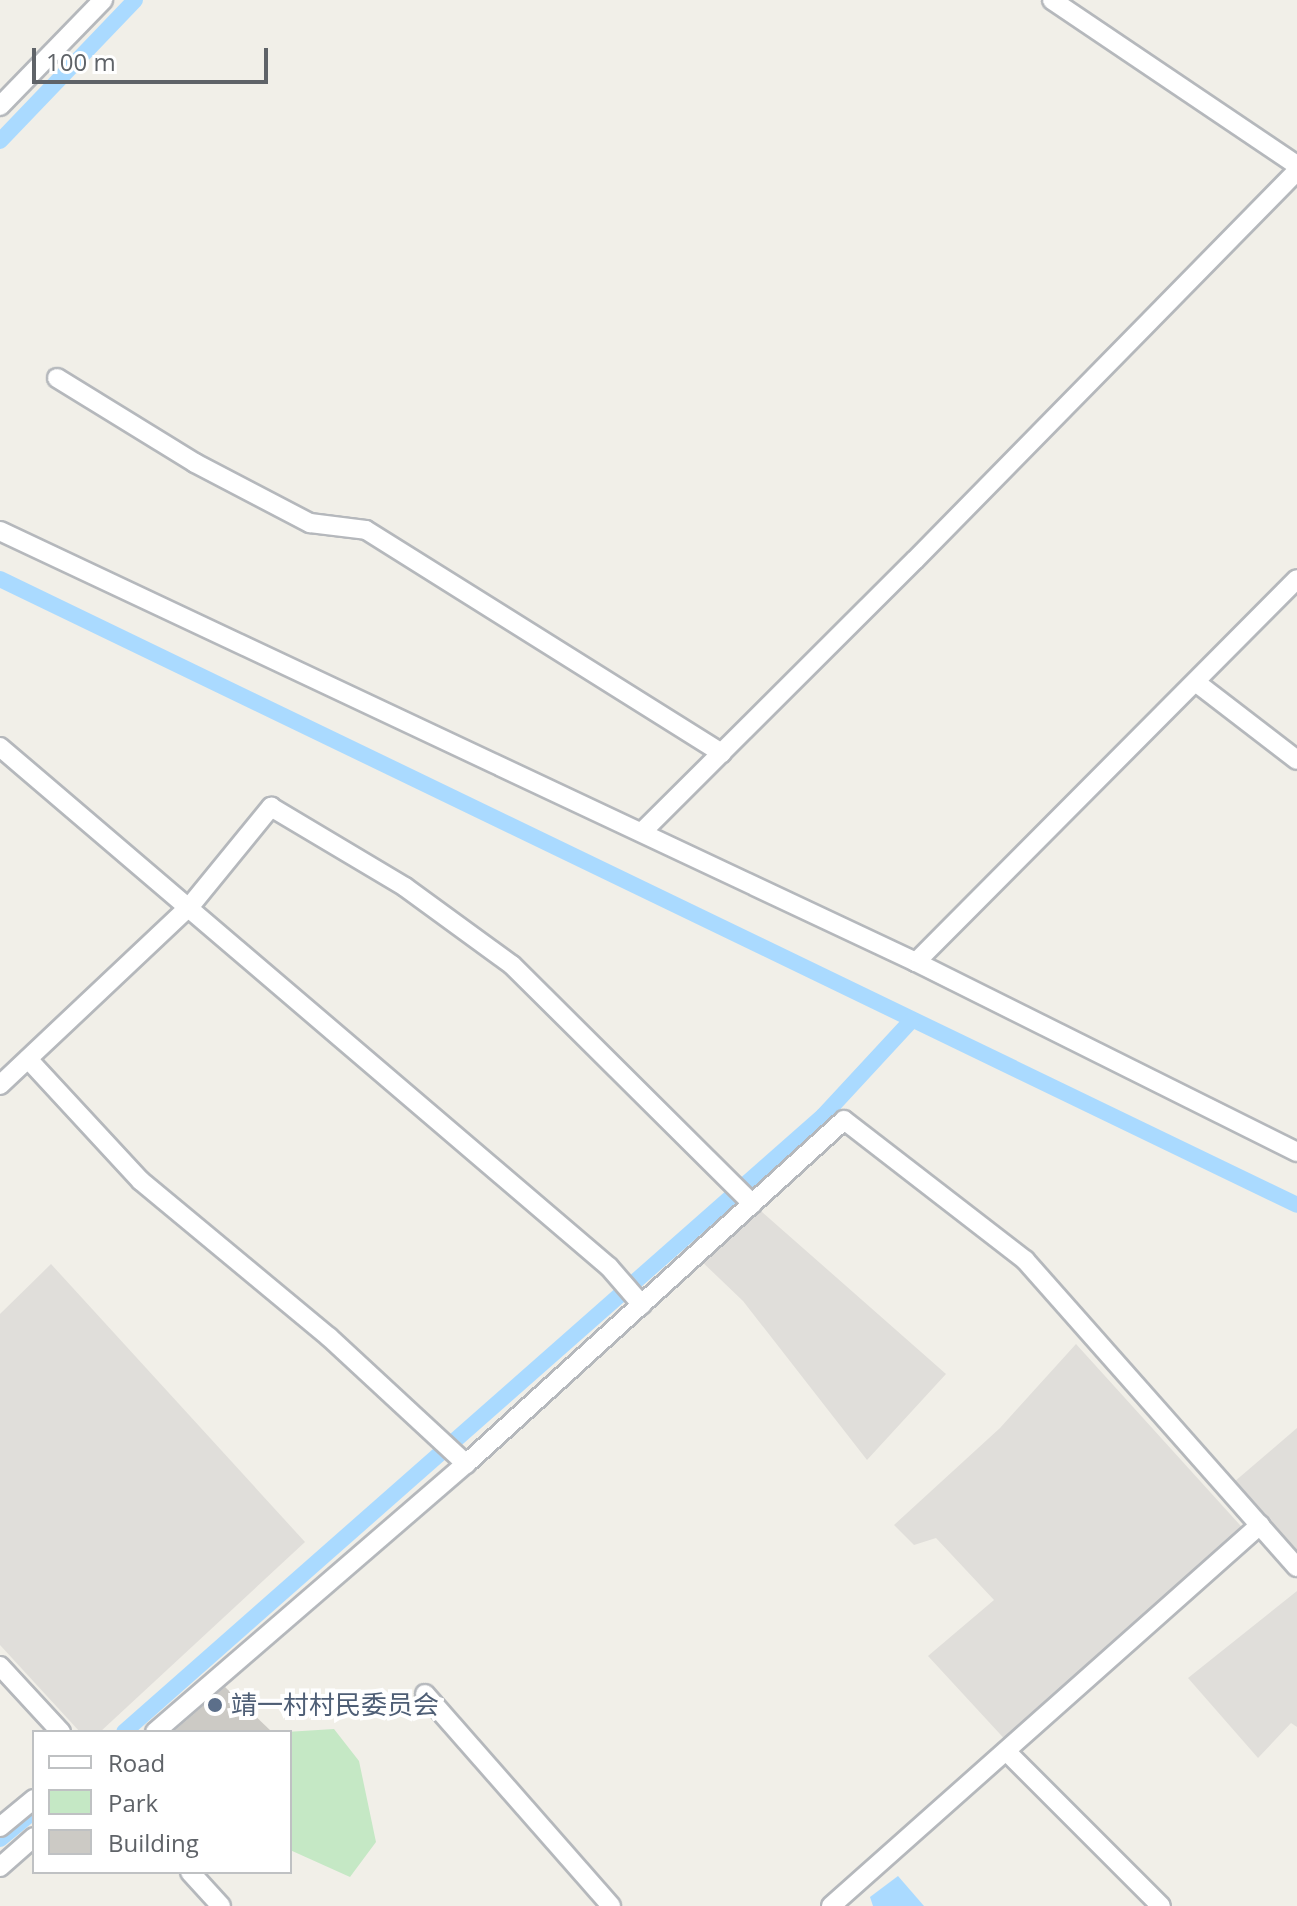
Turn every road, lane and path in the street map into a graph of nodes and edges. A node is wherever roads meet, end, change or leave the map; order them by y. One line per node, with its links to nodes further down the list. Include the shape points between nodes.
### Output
1 (103, 0): 3 (street)
2 (1052, 0): 4 (street)
3 (4, 96)
4 (1297, 168): 10 (street)
5 (57, 378): 10 (street, via 195,463 310,523 366,530)
6 (0, 531): 12 (street)
7 (1297, 579): 8 (street)
8 (1197, 683): 11 (street); 14 (street)
9 (0, 747): 13 (street)
10 (722, 753): 12 (street)
11 (1297, 760)
12 (642, 832): 14 (street)
13 (188, 908): 15 (street); 18 (street, via 271,807 405,887 512,965); 19 (street, via 609,1267)
14 (916, 962): 17 (street)
15 (28, 1059): 16 (street); 20 (street, via 141,1181 329,1337)
16 (0, 1085)
17 (1297, 1152)
18 (753, 1204): 19 (street); 21 (street, via 844,1120 1025,1260)
19 (642, 1305): 20 (street)
20 (466, 1463): 26 (street)
21 (1260, 1525): 22 (street); 27 (street)
22 (1297, 1567)
23 (0, 1666): 25 (street)
24 (425, 1694): 34 (street)
25 (59, 1730)
26 (157, 1730)
27 (1006, 1751): 35 (street); 36 (street)
28 (32, 1801): 29 (street)
29 (0, 1827)
30 (32, 1839): 31 (street)
31 (0, 1867)
32 (192, 1874): 33 (street)
33 (221, 1906)
34 (611, 1906)
35 (831, 1906)
36 (1161, 1906)

